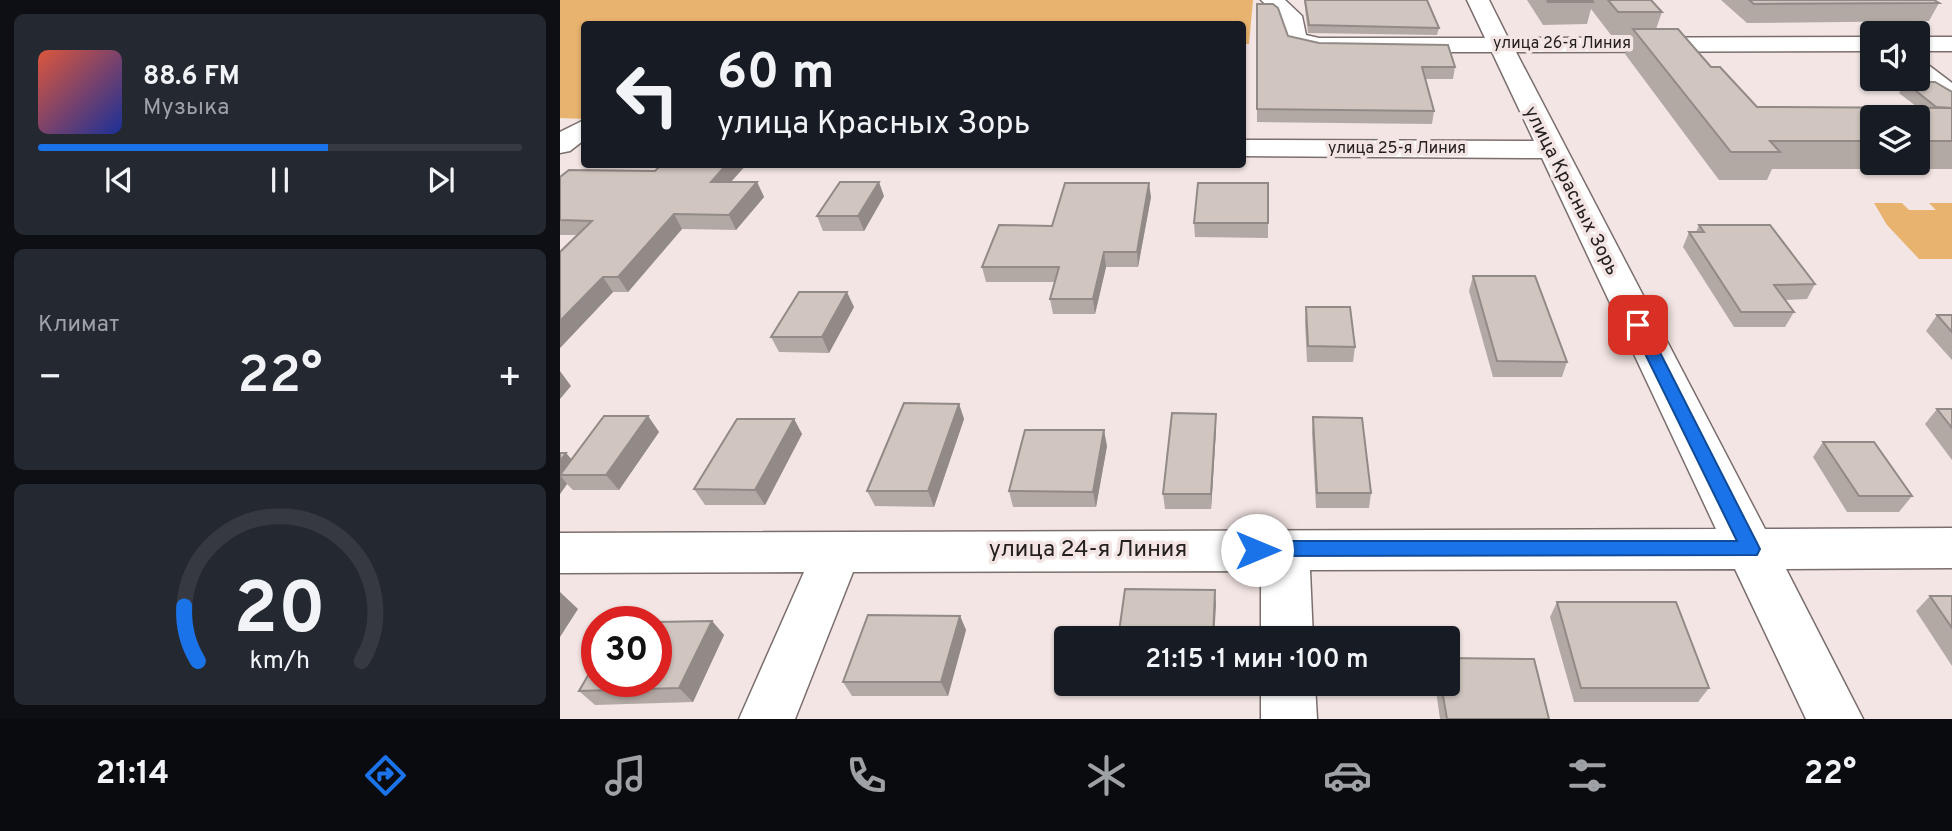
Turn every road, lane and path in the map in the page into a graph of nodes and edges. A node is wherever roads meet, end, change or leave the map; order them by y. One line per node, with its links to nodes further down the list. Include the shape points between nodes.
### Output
1 (1272, 0): 3 (street, улица 26-я Линия, via 1291,16 1296,40 1319,45)
2 (1478, 0): 3 (street, улица Красных Зорь)
3 (1498, 44): 4 (street, улица 26-я Линия); 10 (street, улица Красных Зорь)
4 (1860, 44)
5 (1930, 44): 6 (street)
6 (1952, 44)
7 (1930, 78): 8 (street)
8 (1952, 95)
9 (1246, 148): 10 (street, улица 25-я Линия)
10 (1551, 150): 12 (street, улица Красных Зорь)
11 (1952, 548): 12 (street, улица 24-я Линия)
12 (1751, 549): 14 (street, улица 24-я Линия); 20 (street, улица Красных Зорь)
13 (838, 550): 14 (street, улица 24-я Линия); 15 (street, улица 24-я Линия); 18 (street)
14 (1285, 550): 16 (street)
15 (560, 553)
16 (1287, 626)
17 (1288, 696): 19 (street)
18 (768, 719)
19 (1289, 719)
20 (1835, 719)

